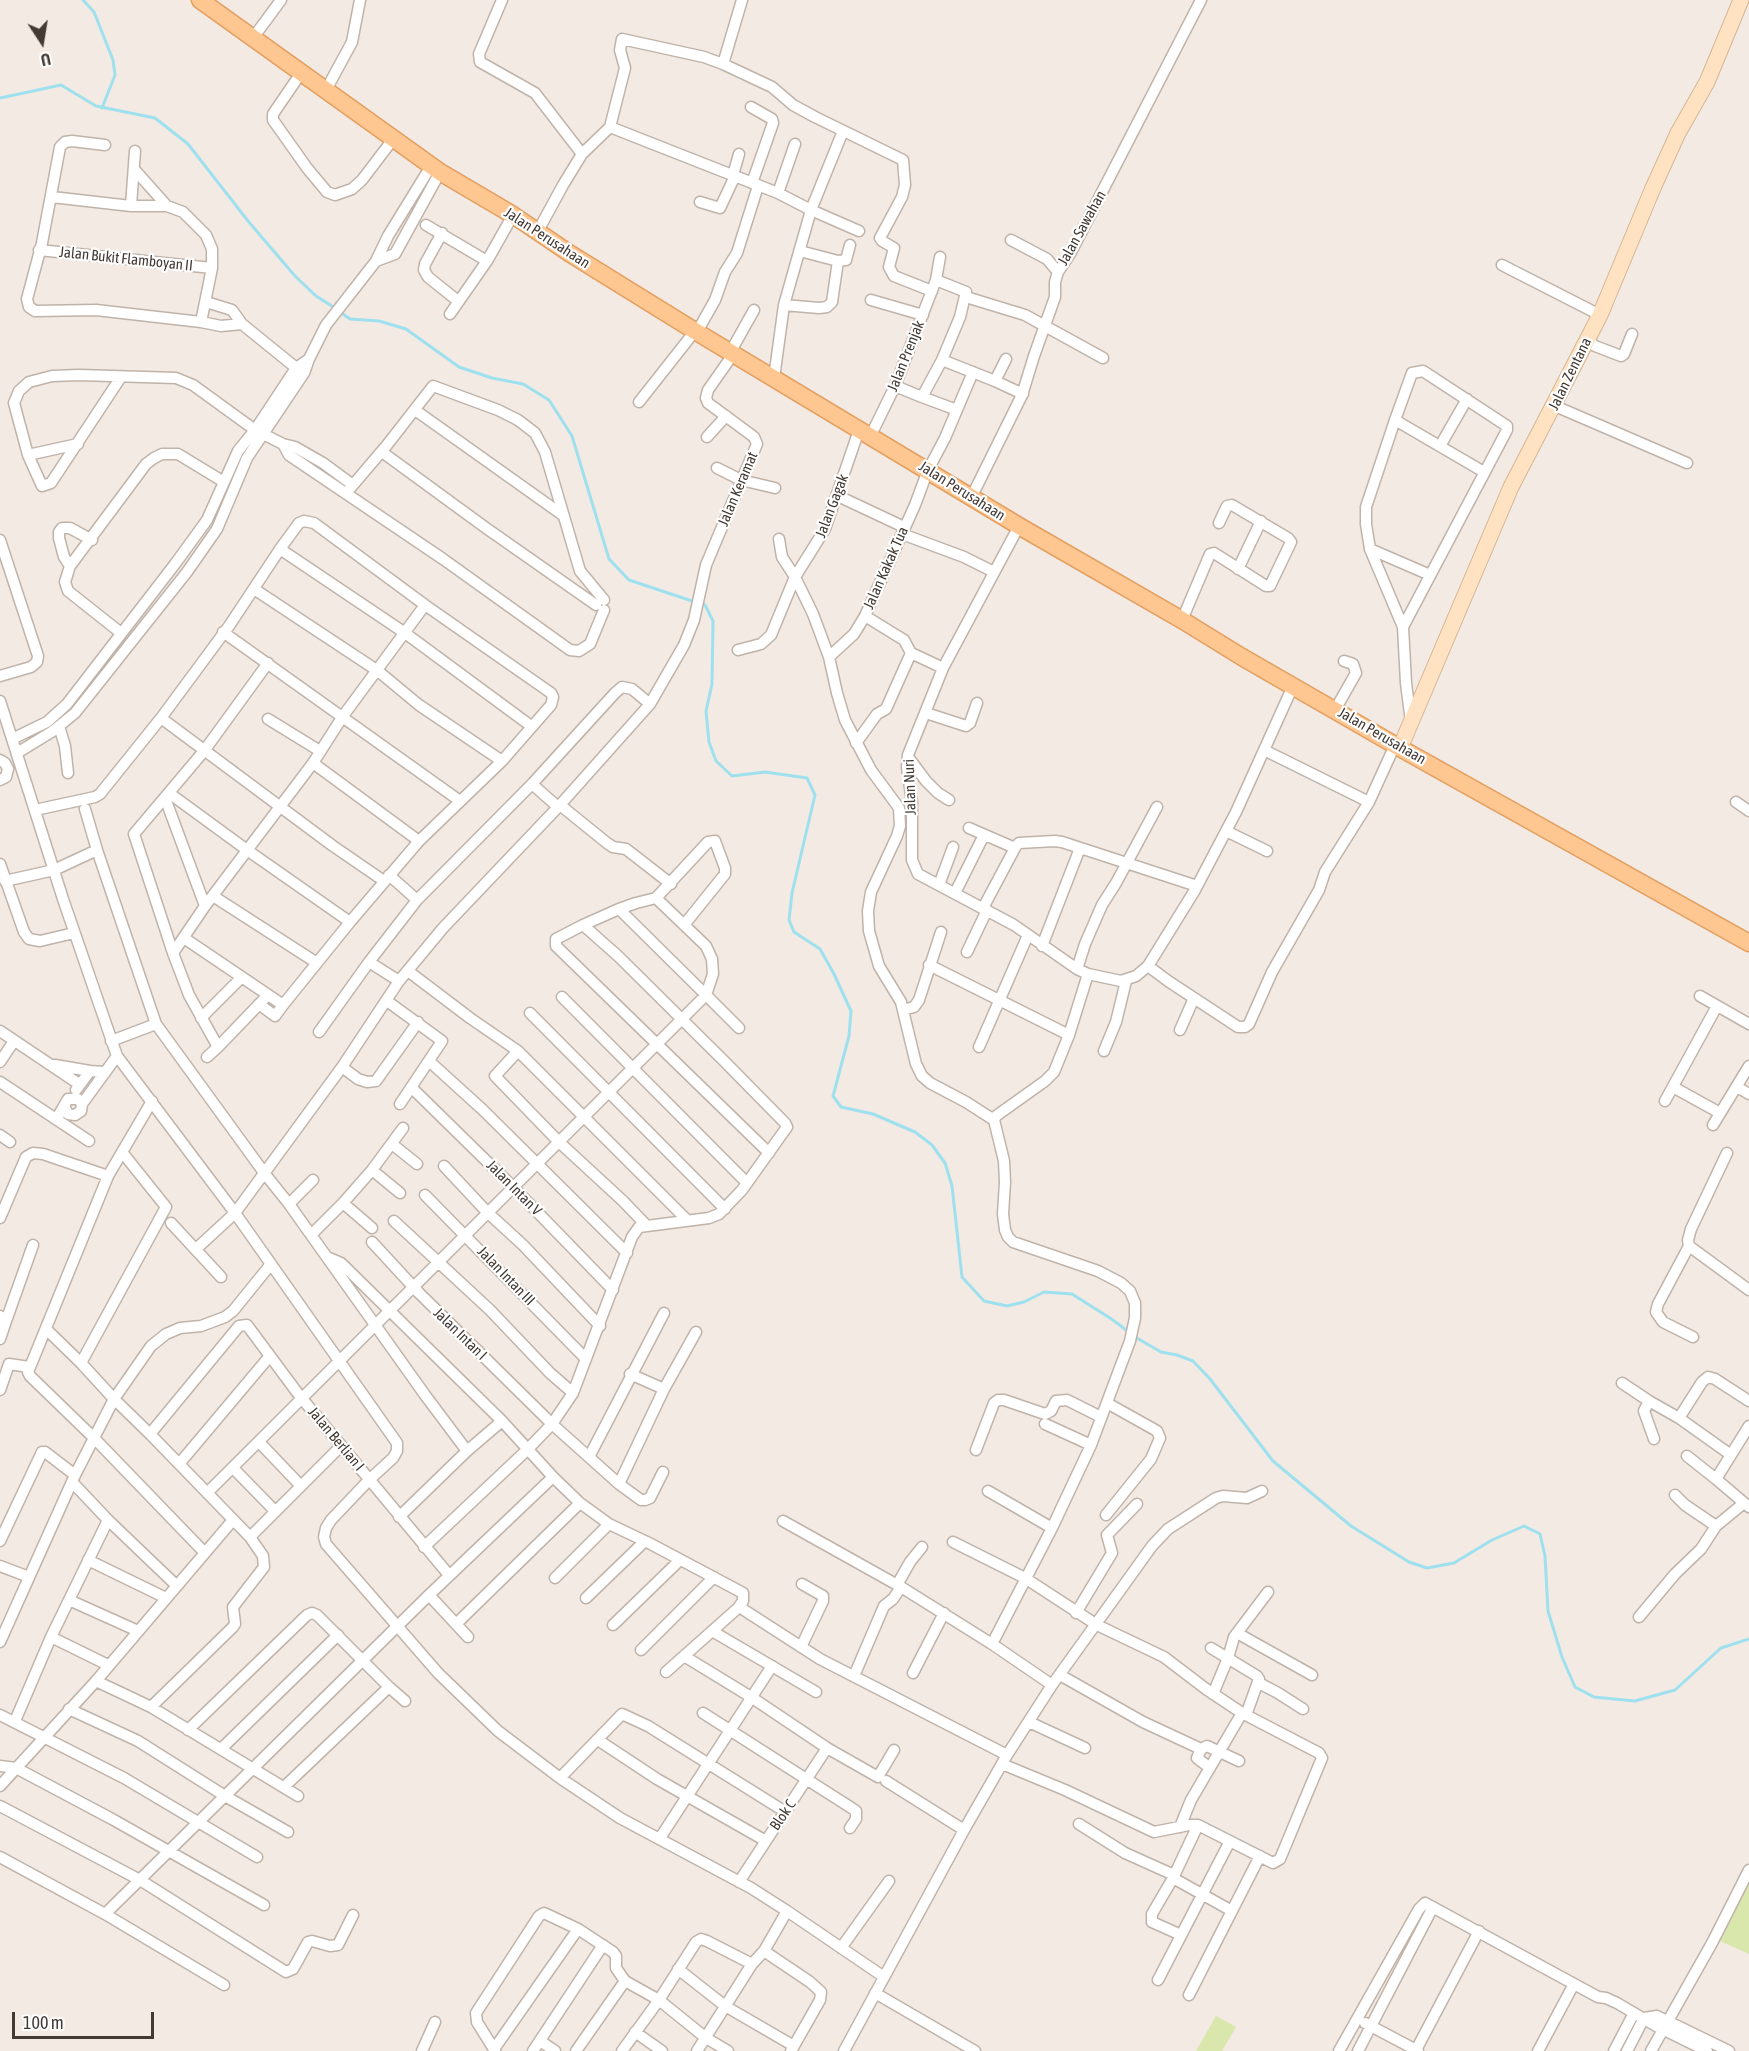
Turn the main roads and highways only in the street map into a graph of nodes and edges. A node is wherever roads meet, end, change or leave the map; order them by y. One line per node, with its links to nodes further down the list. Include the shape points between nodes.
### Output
1 (200, 0): 2 (main road, Jalan Perusahaan, via 436,169 696,332 1293,686)
2 (1749, 943)

